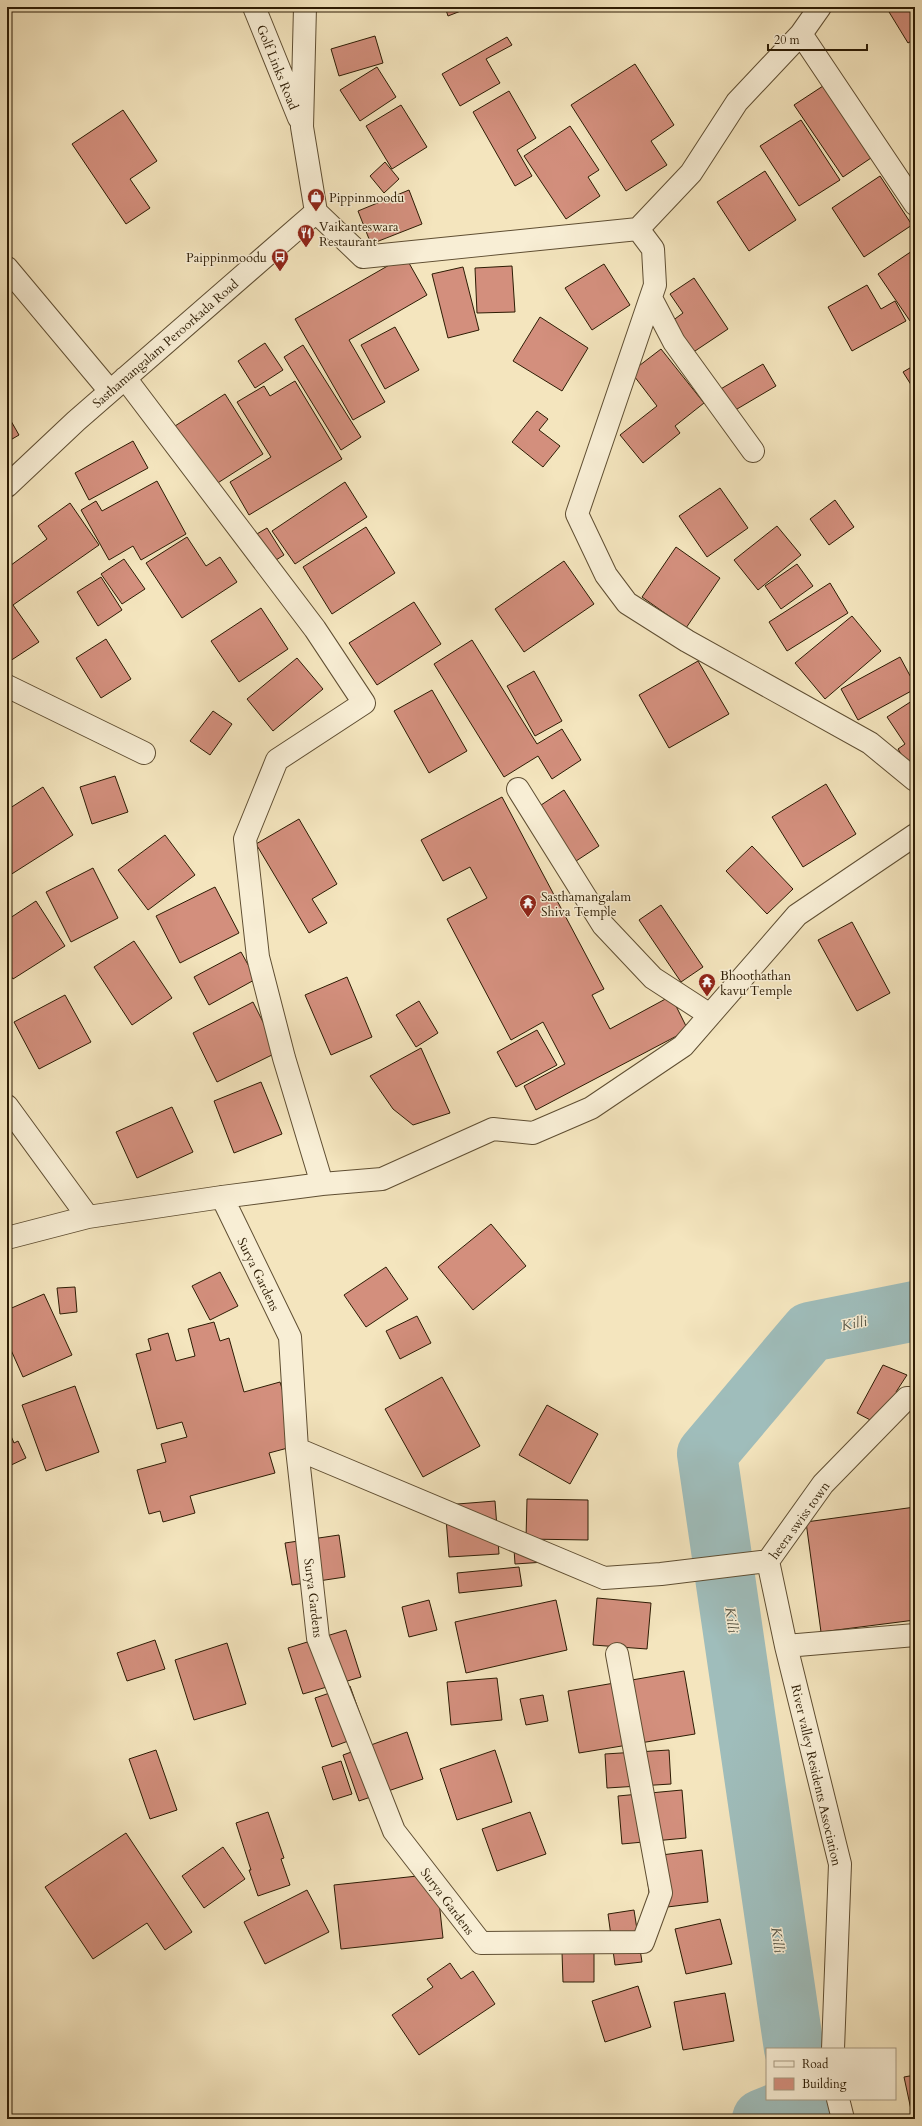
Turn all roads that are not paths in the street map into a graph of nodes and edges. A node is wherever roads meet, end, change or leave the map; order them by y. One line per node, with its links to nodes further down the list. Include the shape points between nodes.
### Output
1 (254, 7): 5 (street, Golf Links Road)
2 (305, 7): 5 (street)
3 (820, 7): 4 (street)
4 (801, 34): 6 (street); 8 (street, via 737,102 691,173)
5 (302, 126): 7 (street)
6 (915, 204)
7 (316, 212): 8 (street, via 363,257); 11 (street, Sasthamangalam Peroorkada Road)
8 (638, 229): 10 (street, via 653,249 655,285)
9 (7, 268): 11 (street)
10 (650, 298): 12 (street, via 674,342); 16 (street, via 577,514 606,575 628,603 687,641 870,743)
11 (118, 385): 13 (street, Sasthamangalam Peroorkada Road); 21 (street, via 315,629 364,703 277,760 245,839 258,957 284,1058)
12 (753, 450)
13 (7, 486)
14 (7, 686): 15 (street)
15 (144, 753)
16 (915, 780)
17 (518, 789): 19 (street, via 603,925 653,978)
18 (915, 835): 19 (street, via 797,915)
19 (710, 1015): 21 (street, via 683,1046 591,1108 533,1134 493,1129 382,1179)
20 (7, 1106): 23 (street)
21 (322, 1184): 22 (street)
22 (222, 1197): 23 (street); 26 (street, Surya Gardens, via 290,1336)
23 (88, 1217): 24 (street)
24 (7, 1238)
25 (915, 1398): 27 (street, heera swiss town, via 907,1398 823,1484)
26 (297, 1449): 27 (street, via 604,1578); 30 (street, Surya Gardens, via 318,1638 394,1831 480,1943 643,1942 661,1893)
27 (768, 1561): 29 (street, heera swiss town)
28 (915, 1635): 29 (street)
29 (786, 1646): 31 (street, River valley Residents Association, via 840,1864)
30 (617, 1654)
31 (834, 2048)
32 (838, 2100): 33 (street)
33 (843, 2119)

